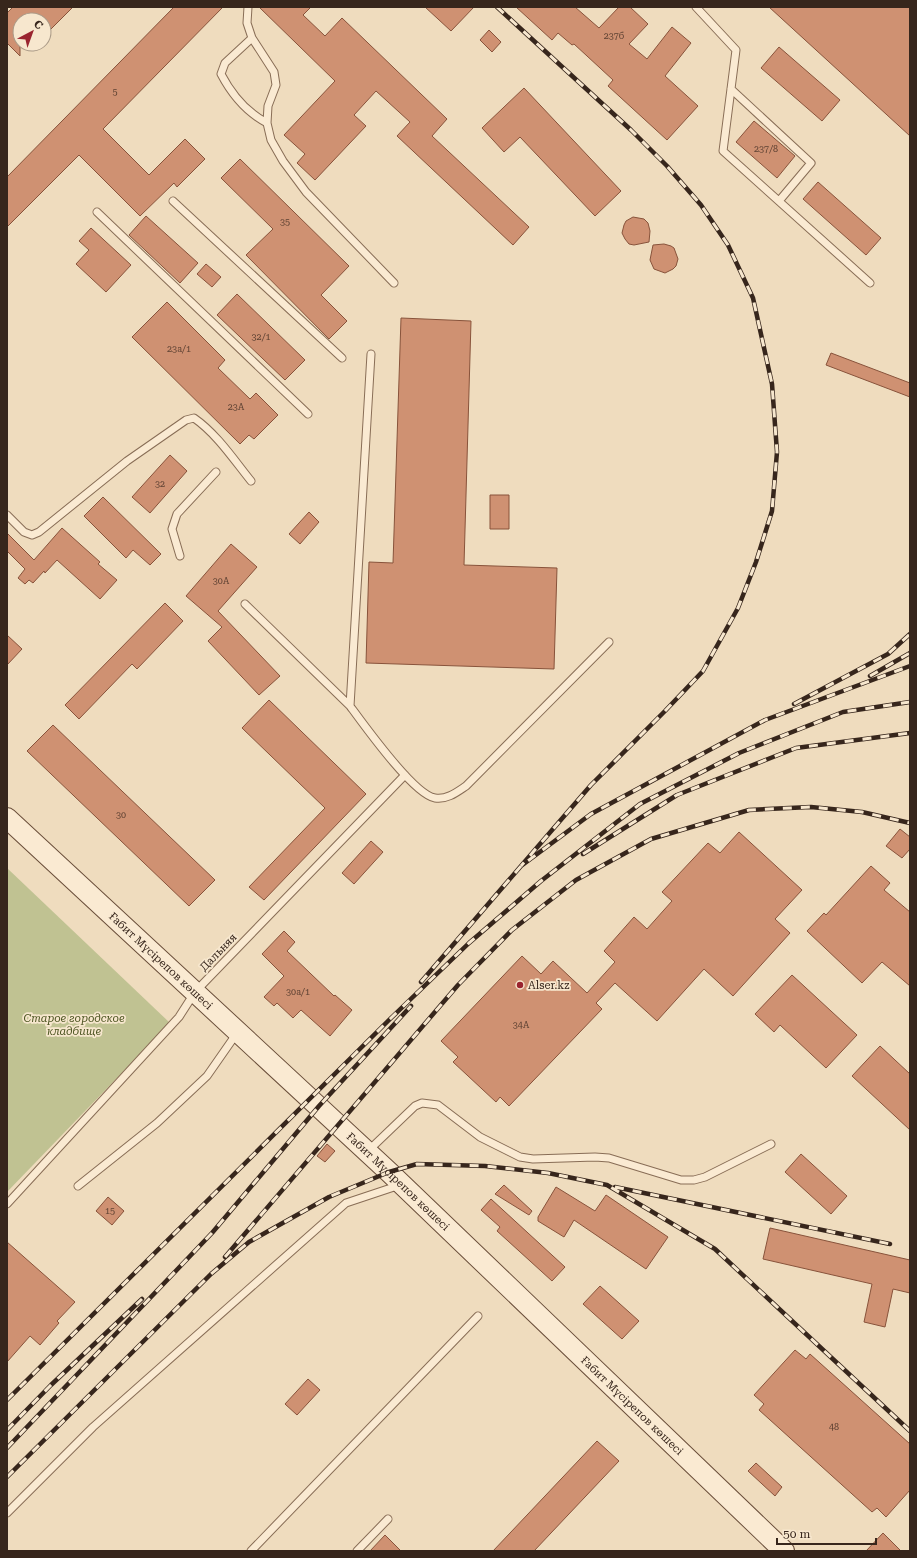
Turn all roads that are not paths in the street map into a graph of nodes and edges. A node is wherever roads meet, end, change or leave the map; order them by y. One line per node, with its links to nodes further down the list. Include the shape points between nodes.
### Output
1 (248, 7): 3 (lane, via 247,23)
2 (696, 7): 4 (lane, via 736,50)
3 (252, 38): 5 (lane, via 274,72 276,85 268,106); 5 (lane, via 225,63 221,74 228,89 239,102 254,116)
4 (731, 89): 7 (lane, via 723,151); 7 (lane, via 812,163)
5 (267, 123): 9 (lane, via 271,140 306,192)
6 (174, 201): 12 (lane)
7 (778, 201): 10 (lane)
8 (97, 212): 13 (lane)
9 (394, 283)
10 (870, 283)
11 (371, 354): 20 (lane)
12 (342, 358)
13 (308, 414)
14 (216, 472): 17 (lane, via 178,514 172,529)
15 (251, 481): 16 (lane, via 215,436 194,418 186,420 127,461 39,532 32,535 24,532)
16 (7, 515)
17 (180, 556)
18 (245, 604): 20 (lane)
19 (609, 642): 21 (lane, via 457,793 446,798 434,798 424,793)
20 (350, 706): 21 (lane)
21 (405, 775): 23 (lane, Дальняя)
22 (7, 818): 23 (main road, Ғабит Мүсірепов көшесі)
23 (195, 992): 24 (main road, Ғабит Мүсірепов көшесі); 29 (lane, Дальняя, via 179,1017)
24 (238, 1031): 26 (main road, Ғабит Мүсірепов көшесі); 28 (lane, via 207,1076 157,1123)
25 (771, 1144): 26 (lane, via 705,1177 681,1180 609,1158 520,1157 480,1137 438,1105 422,1103 415,1106)
26 (368, 1152): 27 (main road, Ғабит Мүсірепов көшесі)
27 (402, 1185): 31 (lane, via 346,1203 93,1427); 35 (main road, Ғабит Мүсірепов көшесі)
28 (78, 1186)
29 (7, 1204)
30 (478, 1316): 33 (lane)
31 (7, 1513)
32 (388, 1519): 34 (lane)
33 (251, 1551)
34 (357, 1551)
35 (784, 1551)

